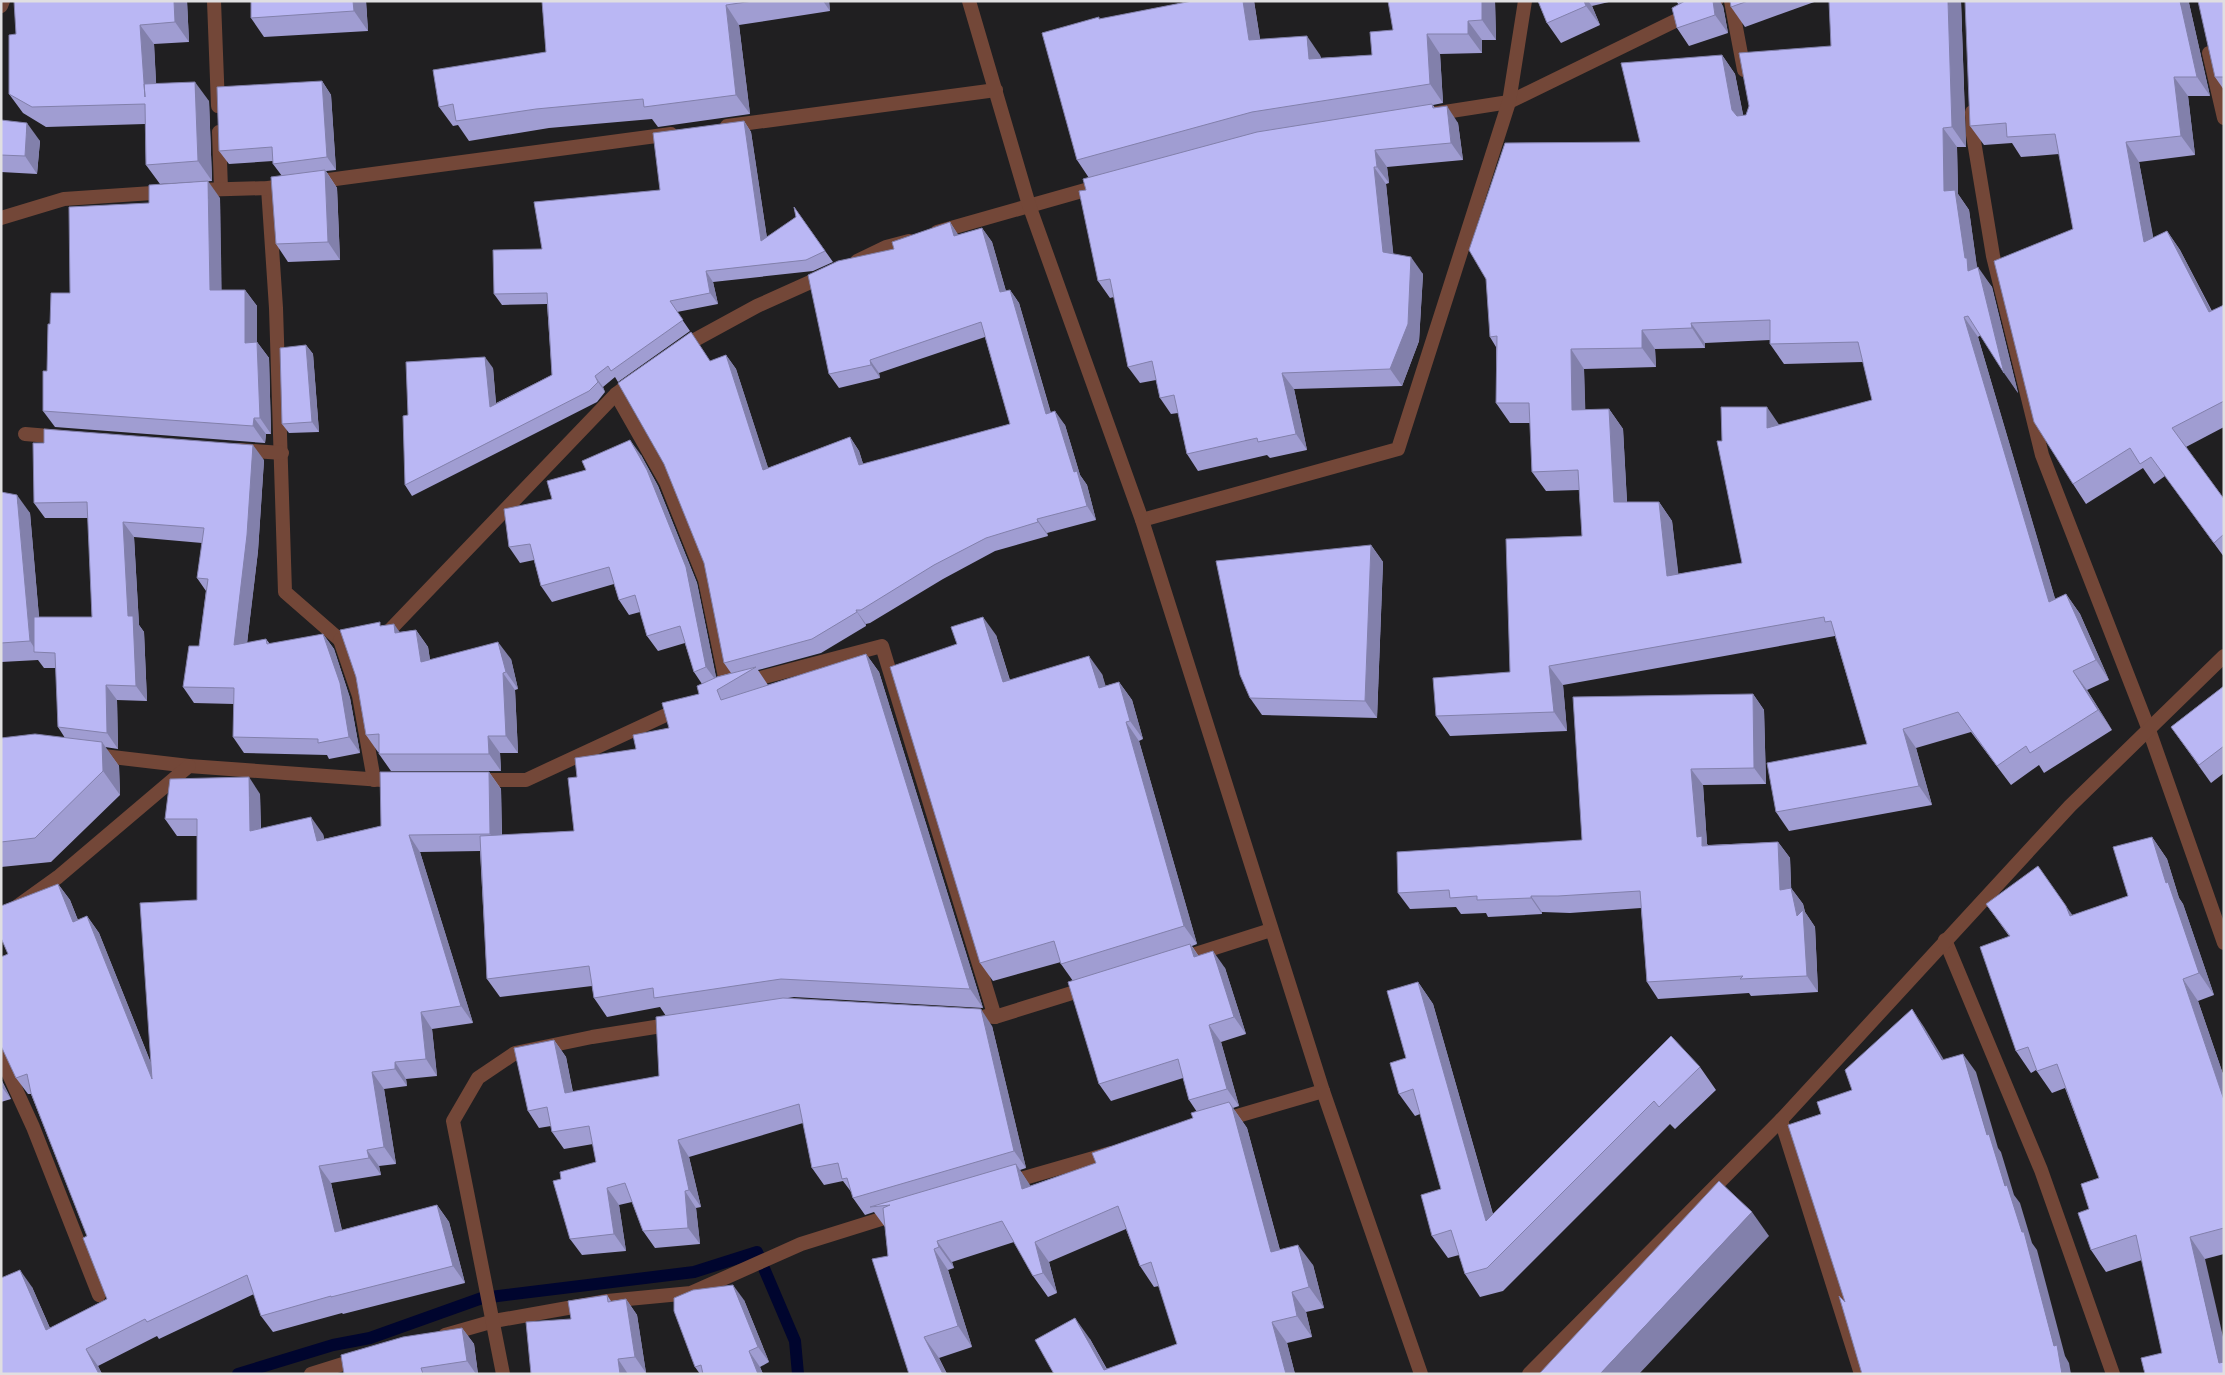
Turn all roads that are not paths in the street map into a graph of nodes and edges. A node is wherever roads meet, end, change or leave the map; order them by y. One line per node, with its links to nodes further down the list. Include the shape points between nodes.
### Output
1 (3, 1): 7 (street)
2 (214, 1): 19 (street)
3 (969, 1): 10 (street)
4 (1525, 1): 12 (street)
5 (1716, 1): 12 (street)
6 (1731, 1): 9 (street)
7 (1, 6)
8 (2206, 38): 14 (street)
9 (1747, 88)
10 (996, 90): 15 (street); 20 (street)
11 (1972, 97): 33 (street, via 1973,135 1993,256 2042,455)
12 (1509, 102): 13 (street); 29 (street, via 1398,449)
13 (1422, 116)
14 (2224, 118)
15 (711, 128)
16 (682, 132): 18 (street)
17 (1114, 182): 20 (street)
18 (268, 188): 19 (street); 28 (street)
19 (221, 189): 21 (street, via 64,199)
20 (1029, 205): 22 (street, via 886,247 749,310); 29 (street)
21 (1, 218)
22 (672, 353)
23 (648, 370): 24 (street)
24 (616, 394): 30 (street, via 388,632); 46 (street, via 666,482 705,580 723,689 882,646)
25 (24, 434): 26 (street)
26 (74, 438)
27 (223, 448): 28 (street)
28 (282, 453): 30 (street, via 285,592)
29 (1142, 520): 40 (street)
30 (340, 640): 36 (street, via 359,696)
31 (2224, 656): 33 (street)
32 (692, 703): 38 (street, via 526,780)
33 (2148, 730): 41 (street, via 2070,806); 42 (street)
34 (80, 753): 35 (street)
35 (189, 766): 36 (street); 39 (street, via 58,877)
36 (374, 780): 37 (street)
37 (393, 780)
38 (460, 780)
39 (1, 918)
40 (1271, 930): 43 (street); 49 (street)
41 (1944, 940): 50 (street); 64 (street, via 2041,1170)
42 (2224, 943)
43 (1166, 963)
44 (1100, 984): 46 (street)
45 (976, 1016): 46 (street)
46 (995, 1017)
47 (688, 1022): 56 (street, via 515,1053 478,1078 453,1121)
48 (1, 1057): 55 (street, via 33,1127)
49 (1323, 1091): 51 (street); 61 (street)
50 (1780, 1120): 62 (street); 63 (street)
51 (1209, 1124)
52 (1124, 1149): 53 (street)
53 (991, 1187)
54 (906, 1212): 56 (street, via 801,1244 692,1293 607,1301)
55 (99, 1295)
56 (494, 1321): 57 (street); 60 (street)
57 (429, 1339)
58 (373, 1355): 59 (street)
59 (310, 1374)
60 (503, 1374)
61 (1421, 1374)
62 (1529, 1374)
63 (1861, 1374)
64 (2112, 1374)

